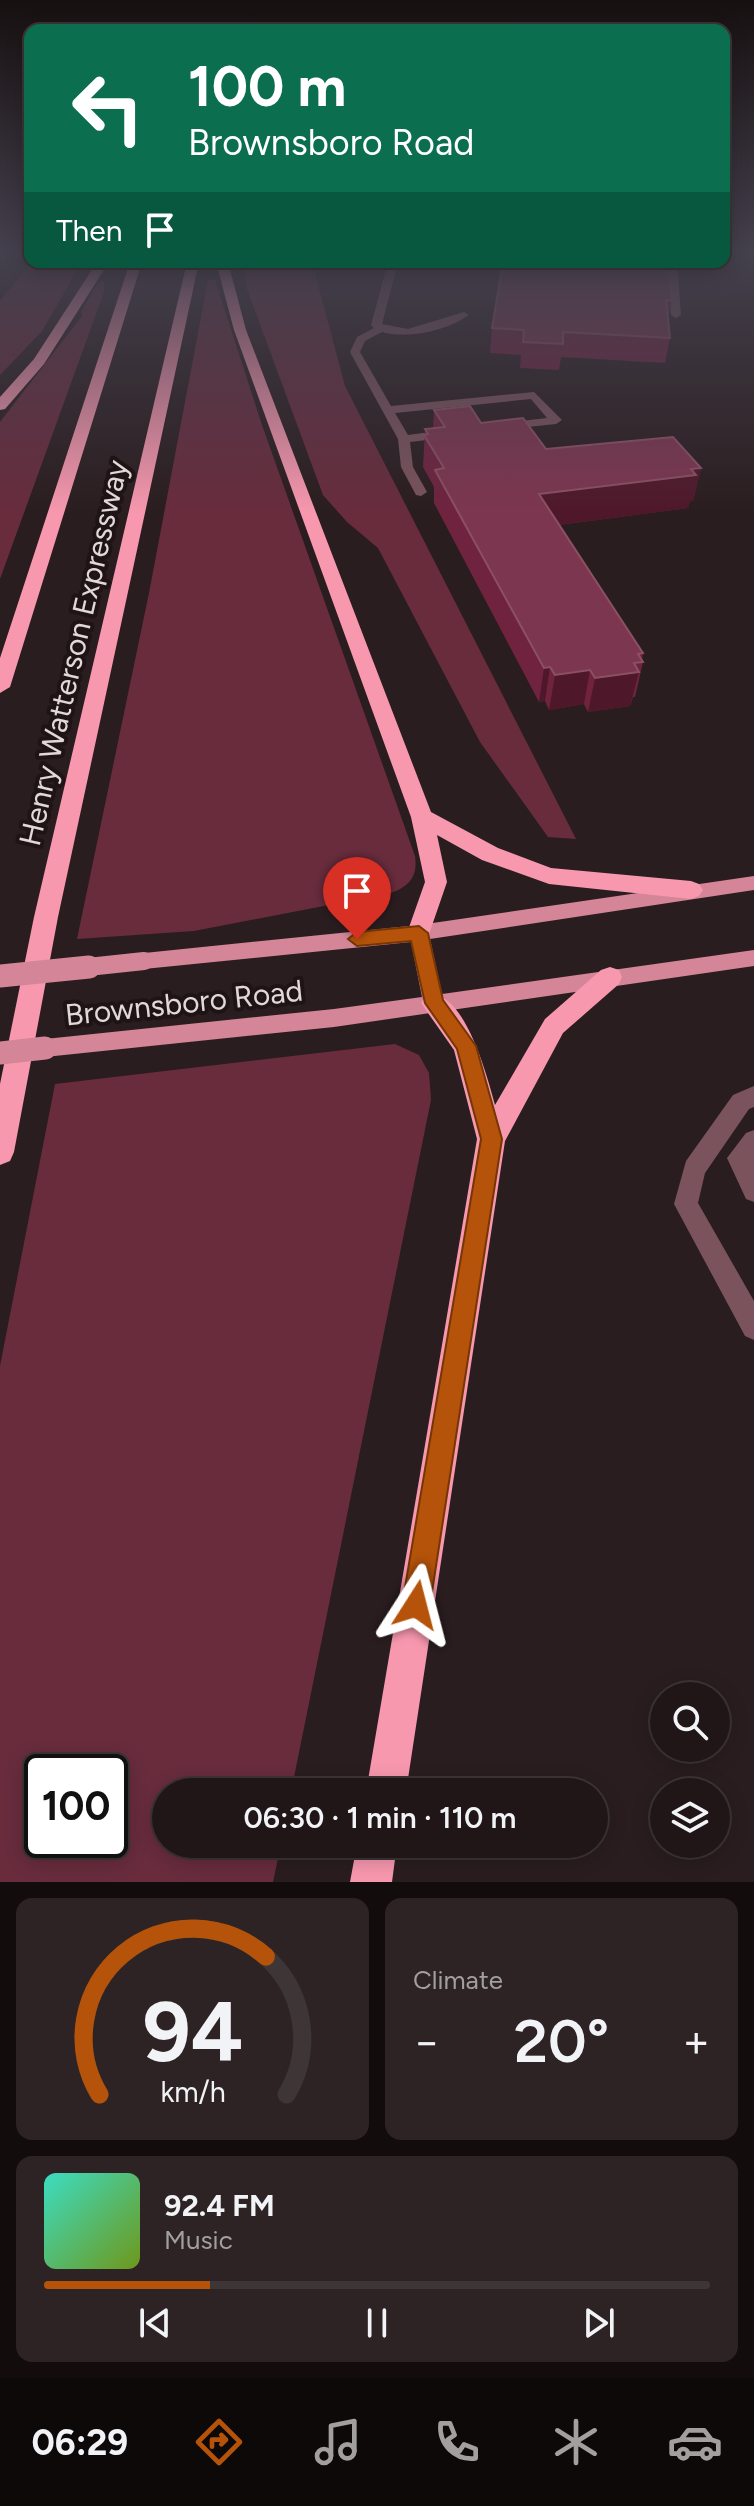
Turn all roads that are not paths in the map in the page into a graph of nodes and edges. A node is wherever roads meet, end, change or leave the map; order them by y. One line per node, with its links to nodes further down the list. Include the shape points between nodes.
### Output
1 (54, 338): 6 (highway)
2 (112, 338): 12 (highway, Henry Watterson Expressway)
3 (176, 338): 25 (highway, Henry Watterson Expressway, via 46,917)
4 (243, 338): 13 (highway)
5 (363, 338): 7 (lane, via 355,352)
6 (0, 406)
7 (386, 410): 8 (lane, via 534,395 556,420); 10 (lane)
8 (495, 428)
9 (465, 432): 10 (lane)
10 (404, 439): 11 (lane, via 407,467)
11 (421, 492)
12 (0, 687)
13 (422, 817): 15 (highway, via 490,854 549,876); 16 (highway, via 436,882)
14 (754, 883): 15 (main road, Brownsboro Road)
15 (691, 890): 16 (main road, Brownsboro Road)
16 (419, 933): 18 (main road, Brownsboro Road, bridge); 20 (main road)
17 (754, 958): 19 (main road, Brownsboro Road)
18 (0, 976)
19 (610, 977): 20 (main road, Brownsboro Road); 23 (highway, via 554,1026)
20 (434, 1003): 21 (main road, Brownsboro Road, bridge); 23 (highway, via 466,1046)
21 (0, 1053)
22 (753, 1101): 27 (lane, via 741,1102 694,1169 686,1204)
23 (491, 1139): 28 (highway)
24 (754, 1140): 26 (lane, via 739,1158)
25 (0, 1152)
26 (754, 1191)
27 (754, 1327)
28 (388, 1778)
29 (375, 1858): 30 (highway)
30 (371, 1882)

